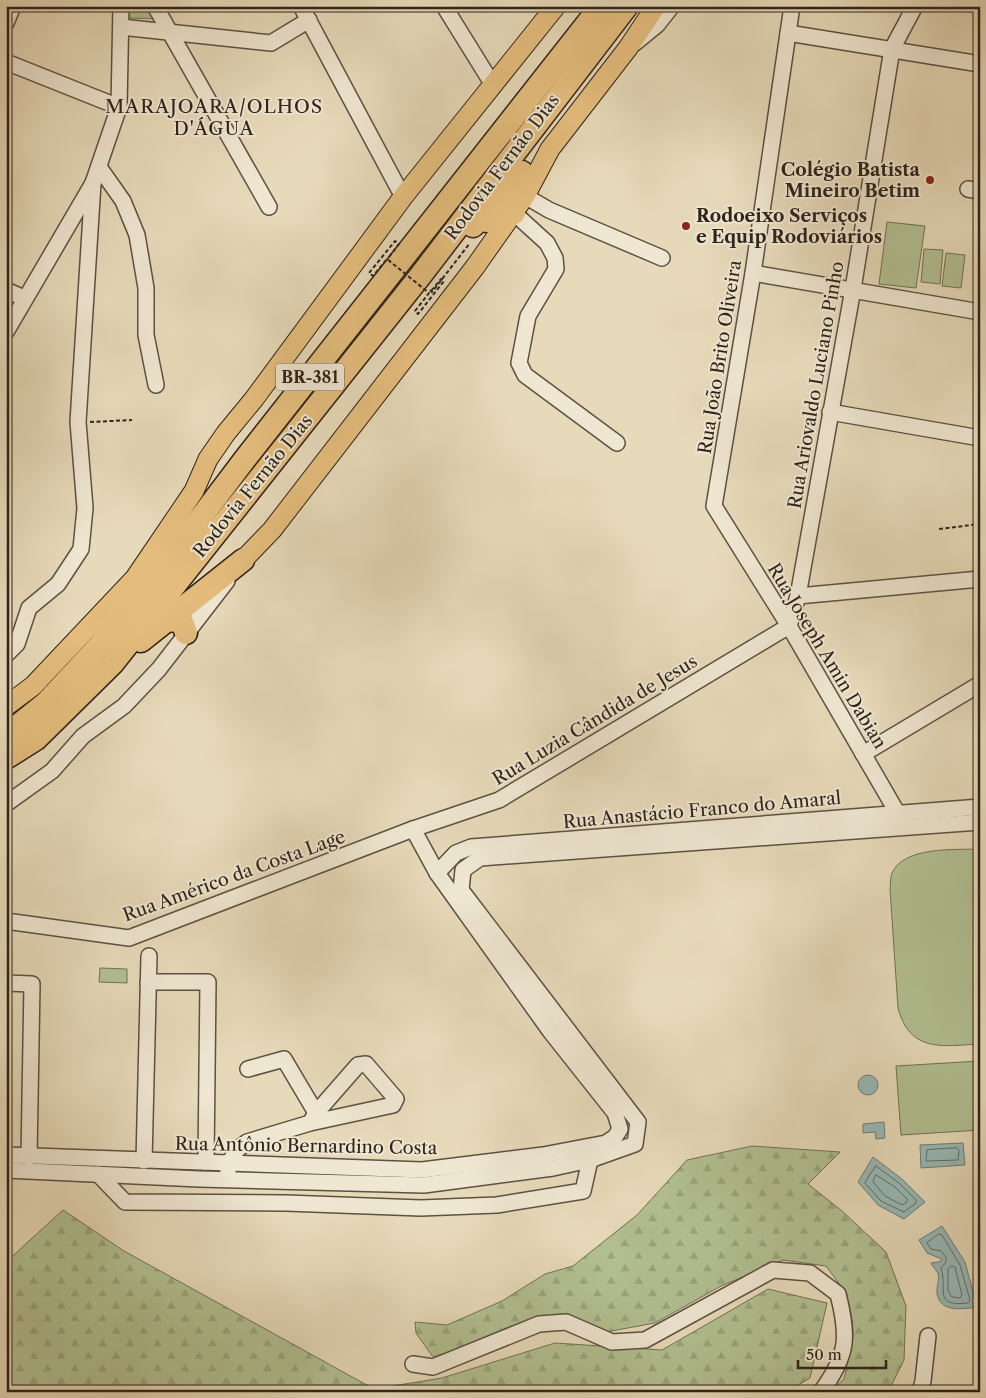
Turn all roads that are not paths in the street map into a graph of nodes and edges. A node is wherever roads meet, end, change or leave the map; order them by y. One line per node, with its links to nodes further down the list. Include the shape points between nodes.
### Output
1 (13, 6): 14 (street)
2 (121, 6): 15 (street)
3 (155, 6): 16 (street)
4 (301, 6): 13 (street)
5 (444, 6): 22 (street)
6 (556, 6): 22 (main road)
7 (601, 6): 44 (highway, Rodovia Fernão Dias / BR-381)
8 (627, 6): 23 (highway, Rodovia Fernão Dias / BR-381)
9 (656, 6): 18 (main road, Rodovia Fernão Dias / BR-381)
10 (672, 6): 18 (street, via 657,25)
11 (792, 6): 17 (street, Rua João Brito Oliveira)
12 (915, 6): 19 (street, Rua Ariovaldo Luciano Pinho)
13 (309, 20): 16 (street, via 271,43); 28 (street)
14 (6, 23)
15 (121, 27): 16 (street); 24 (street)
16 (168, 31): 30 (street)
17 (788, 33): 19 (street); 33 (street, Rua João Brito Oliveira)
18 (628, 48): 29 (main road, Rodovia Fernão Dias / BR-381, via 550,149)
19 (892, 49): 21 (street); 35 (street, Rua Ariovaldo Luciano Pinho)
20 (6, 62): 24 (street)
21 (980, 64)
22 (493, 85): 28 (main road)
23 (563, 87): 26 (highway, via 552,116); 34 (highway, Rodovia Fernão Dias / BR-381)
24 (119, 107): 25 (street)
25 (99, 167): 27 (street); 40 (street, via 123,202 137,235 146,288 146,336)
26 (522, 172): 29 (highway); 31 (highway, via 502,197)
27 (93, 183): 37 (street); 53 (street, via 78,422 85,508 81,549 58,584 29,608 17,644)
28 (404, 197): 47 (main road, BR-381, via 208,459 194,491)
29 (519, 205): 31 (highway, via 499,222); 32 (street, via 549,210); 43 (street, via 555,258 556,270 528,316 519,363 525,375); 46 (main road, Rodovia Fernão Dias / BR-381, via 272,530)
30 (269, 207)
31 (477, 220): 34 (highway, via 440,267)
32 (662, 258)
33 (753, 273): 35 (street); 45 (street, Rua João Brito Oliveira)
34 (423, 282): 54 (highway, Rodovia Fernão Dias / BR-381)
35 (852, 289): 38 (street); 41 (street, Rua Ariovaldo Luciano Pinho)
36 (6, 290): 37 (street)
37 (24, 298): 39 (street)
38 (980, 312)
39 (6, 332)
40 (156, 385)
41 (830, 412): 42 (street); 49 (street, Rua Ariovaldo Luciano Pinho)
42 (980, 438)
43 (617, 443)
44 (246, 459): 47 (highway); 57 (highway, Rodovia Fernão Dias / BR-381, via 100,645 46,703)
45 (714, 506): 51 (street, Rua Joseph Amin Dabian)
46 (244, 560): 50 (highway, BR-381); 52 (street)
47 (134, 578): 56 (main road, BR-381, via 33,686)
48 (980, 579): 49 (street)
49 (798, 596): 51 (street, Rua Ariovaldo Luciano Pinho)
50 (166, 621): 52 (highway, via 182,622); 54 (highway, BR-381)
51 (789, 626): 58 (street, Rua Joseph Amin Dabian); 65 (street, Rua Luzia Cândida de Jesus, via 499,800)
52 (186, 634): 60 (street, via 124,706 83,736 52,771)
53 (6, 655)
54 (113, 663): 59 (highway, Rodovia Fernão Dias / BR-381, via 36,739)
55 (980, 684): 58 (street)
56 (6, 706)
57 (6, 735)
58 (863, 754): 62 (street, Rua Joseph Amin Dabian)
59 (6, 758)
60 (6, 804)
61 (980, 807): 62 (street, Rua Anastácio Franco do Amaral)
62 (896, 813): 64 (street, Rua Joseph Amin Dabian); 66 (street, Rua Anastácio Franco do Amaral, via 471,847 456,854)
63 (980, 822): 64 (street, Rua Anastácio Franco do Amaral)
64 (905, 826): 67 (street, Rua Anastácio Franco do Amaral, via 480,858 463,870)
65 (413, 829): 66 (street, Rua Antônio Bernardino Costa); 68 (street, Rua Américo da Costa Lage, via 129,938)
66 (437, 873): 72 (street, Rua Antônio Bernardino Costa)
67 (462, 890): 72 (street, Rua Antônio Bernardino Costa)
68 (10, 926)
69 (149, 956): 70 (street)
70 (148, 982): 78 (street); 79 (street, via 208,982)
71 (6, 984): 76 (street, via 32,984)
72 (556, 1026): 77 (street, Rua Antônio Bernardino Costa, via 638,1122 635,1144); 81 (street, Rua Antônio Bernardino Costa, via 619,1120 620,1129 606,1143 543,1155 422,1170)
73 (248, 1069): 74 (street, via 284,1059)
74 (313, 1118): 74 (street, via 393,1105 396,1099 362,1063); 81 (street, via 247,1142 237,1150)
75 (6, 1156): 76 (street, Rua Antônio Bernardino Costa)
76 (29, 1156): 78 (street, Rua Antônio Bernardino Costa)
77 (590, 1160): 81 (street, Rua Antônio Bernardino Costa, via 424,1185); 82 (street, via 583,1191 497,1205 421,1208 125,1202)
78 (144, 1161): 79 (street, Rua Antônio Bernardino Costa)
79 (206, 1162): 81 (street, Rua Antônio Bernardino Costa)
80 (6, 1170): 82 (street, Rua Antônio Bernardino Costa)
81 (228, 1171): 82 (street, Rua Antônio Bernardino Costa)
82 (98, 1174)
83 (928, 1336): 86 (street)
84 (413, 1364): 85 (street, via 434,1367 539,1324 566,1322 612,1342 645,1340 773,1270 810,1273 838,1294 846,1325 841,1359)
85 (821, 1392)
86 (920, 1392)

